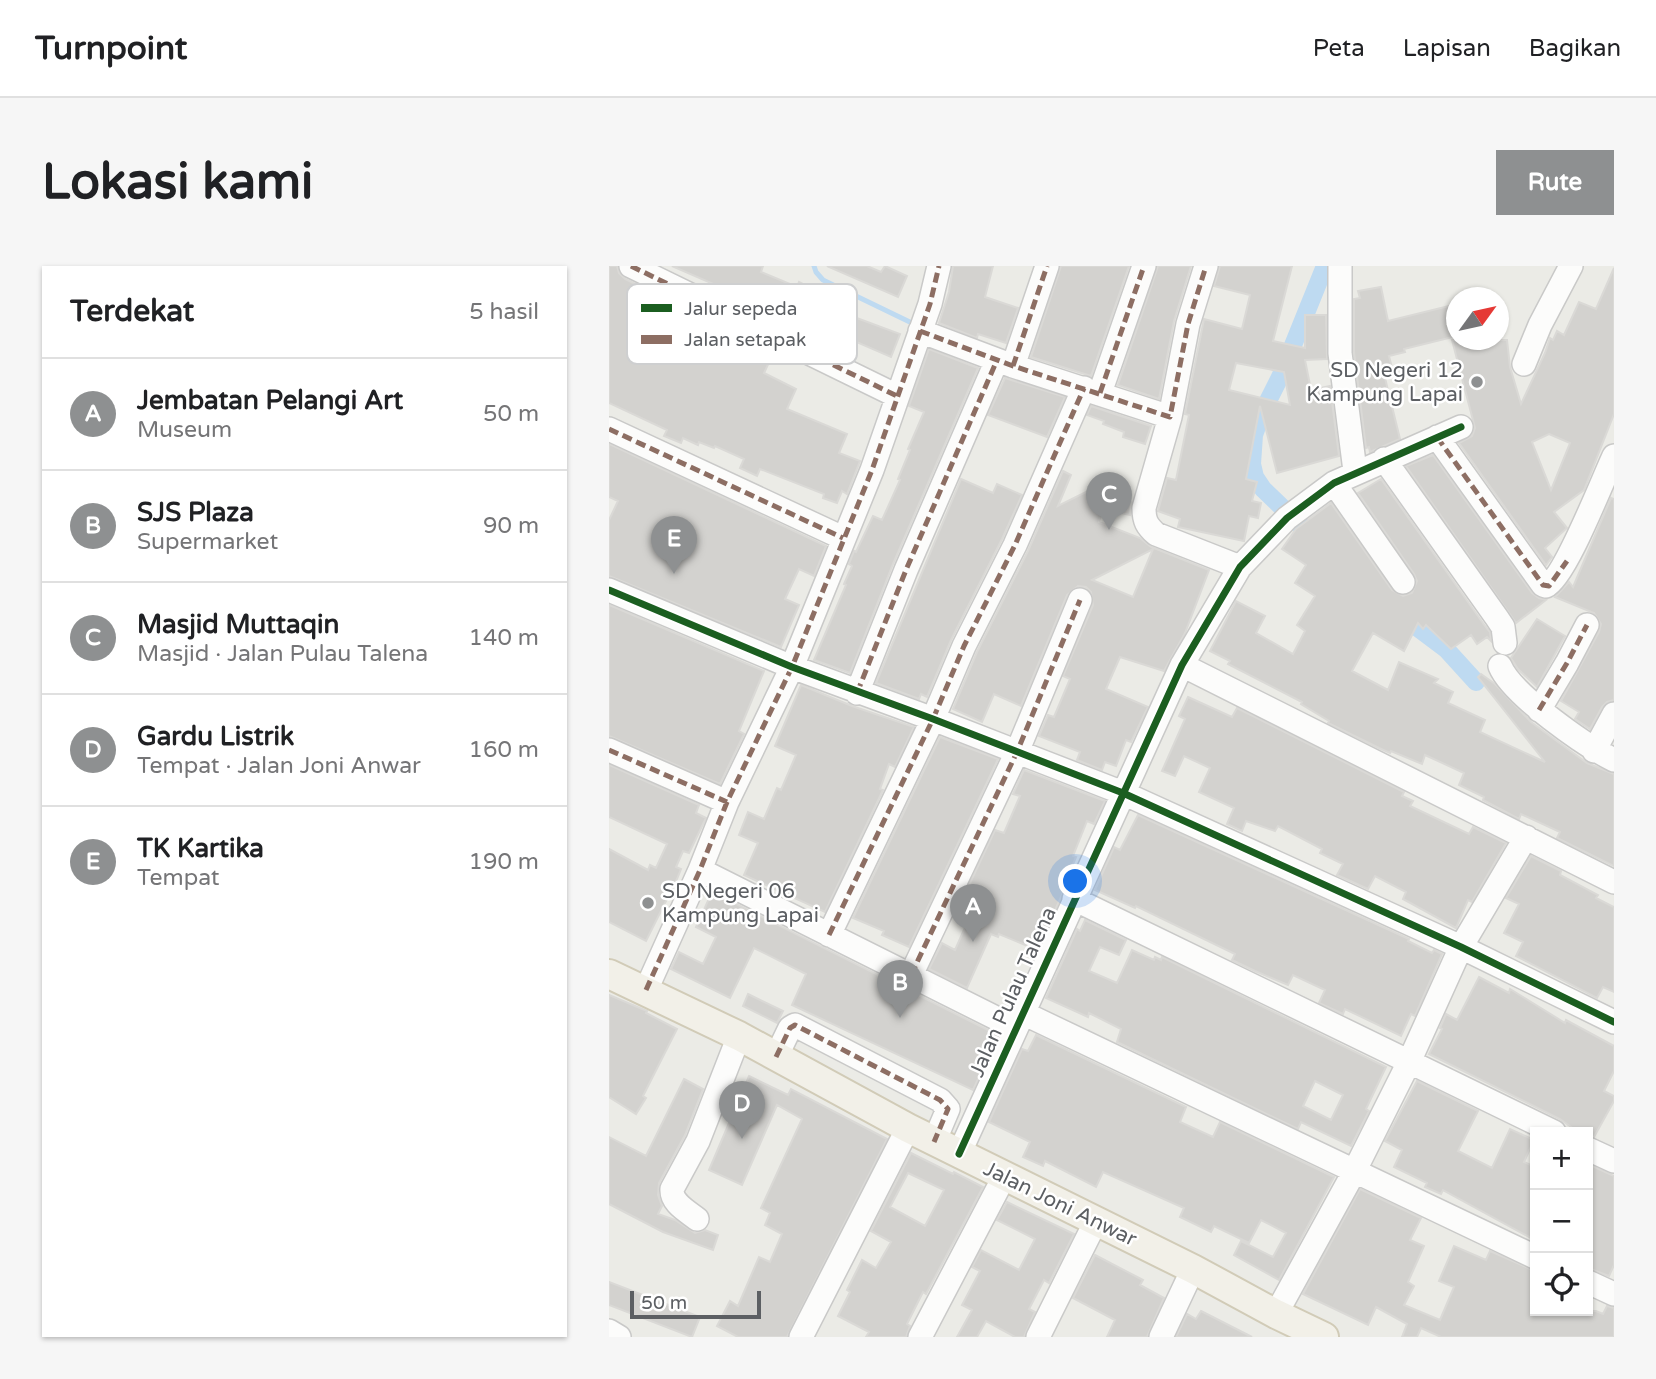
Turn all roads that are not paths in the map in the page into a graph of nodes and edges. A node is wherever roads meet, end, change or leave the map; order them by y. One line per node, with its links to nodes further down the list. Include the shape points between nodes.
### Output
1 (631, 266): 8 (street)
2 (1047, 266): 10 (street)
3 (1144, 266): 13 (street)
4 (1206, 266): 15 (street, via 1188,324)
5 (1341, 266): 21 (street, via 1339,353)
6 (1571, 266): 12 (street)
7 (936, 267): 9 (street)
8 (668, 284)
9 (920, 331): 10 (street); 14 (street)
10 (1005, 363): 13 (street); 34 (street, via 906,570)
11 (832, 364): 14 (street)
12 (1524, 364)
13 (1092, 391): 15 (street); 37 (street, via 1052,463)
14 (897, 396): 24 (street)
15 (1170, 418): 25 (street, via 1144,519 1156,534)
16 (1461, 427): 18 (street)
17 (609, 429): 24 (street)
18 (1437, 437): 20 (street); 23 (street, via 1546,586 1554,582 1567,561)
19 (1614, 456): 23 (street)
20 (1384, 459): 21 (street); 30 (street, via 1497,618)
21 (1355, 471): 22 (street)
22 (1333, 483): 25 (street, Jalan Pulau Talena, via 1287,518); 26 (street)
23 (1607, 486)
24 (843, 538): 33 (street)
25 (1240, 567): 31 (street, Jalan Pulau Talena)
26 (1403, 582)
27 (609, 590): 33 (street)
28 (1080, 600): 39 (street)
29 (1587, 625): 35 (street)
30 (1505, 643)
31 (1181, 665): 41 (street, Jalan Pulau Talena); 43 (street)
32 (1500, 666): 35 (street)
33 (792, 667): 34 (street); 42 (street)
34 (857, 693): 37 (street)
35 (1539, 710): 40 (street)
36 (1614, 714): 40 (street)
37 (933, 719): 39 (street); 47 (street)
38 (609, 750): 42 (street)
39 (1017, 752): 41 (street); 50 (street)
40 (1604, 755)
41 (1123, 793): 46 (street, Jalan Pulau Talena); 48 (street)
42 (727, 802): 44 (street)
43 (1526, 837): 45 (street); 48 (street)
44 (700, 870): 47 (street); 51 (street)
45 (1614, 882)
46 (1074, 900): 52 (street, Jalan Pulau Talena); 56 (street)
47 (829, 935): 50 (street)
48 (1461, 947): 53 (street); 56 (street)
49 (609, 974): 51 (main road, Jalan Joni Anwar)
50 (911, 975): 52 (street)
51 (646, 990): 54 (main road, Jalan Joni Anwar)
52 (1019, 1021): 59 (street, Jalan Pulau Talena); 62 (street)
53 (1614, 1022)
54 (739, 1036): 55 (main road, Jalan Joni Anwar); 64 (street, via 698,1141 672,1189 676,1202)
55 (776, 1057): 58 (main road, Jalan Joni Anwar); 59 (street, via 795,1025 940,1100 948,1110)
56 (1409, 1062): 57 (street); 62 (street)
57 (1544, 1127)
58 (908, 1128): 59 (main road, Jalan Joni Anwar); 74 (street)
59 (947, 1148): 63 (main road, Jalan Joni Anwar)
60 (1593, 1151): 61 (street)
61 (1614, 1161)
62 (1354, 1172): 66 (street); 70 (street)
63 (1005, 1177): 65 (main road, Jalan Joni Anwar); 75 (street)
64 (697, 1219)
65 (1096, 1221): 67 (main road, Jalan Joni Anwar); 76 (street)
66 (1530, 1255)
67 (1193, 1269): 70 (main road, Jalan Joni Anwar); 77 (street)
68 (1593, 1284): 69 (street)
69 (1614, 1294)
70 (1276, 1314): 72 (main road, Jalan Joni Anwar)
71 (609, 1331): 73 (street)
72 (1312, 1334)
73 (619, 1337)
74 (801, 1337)
75 (920, 1337)
76 (1038, 1337)
77 (1161, 1337)

